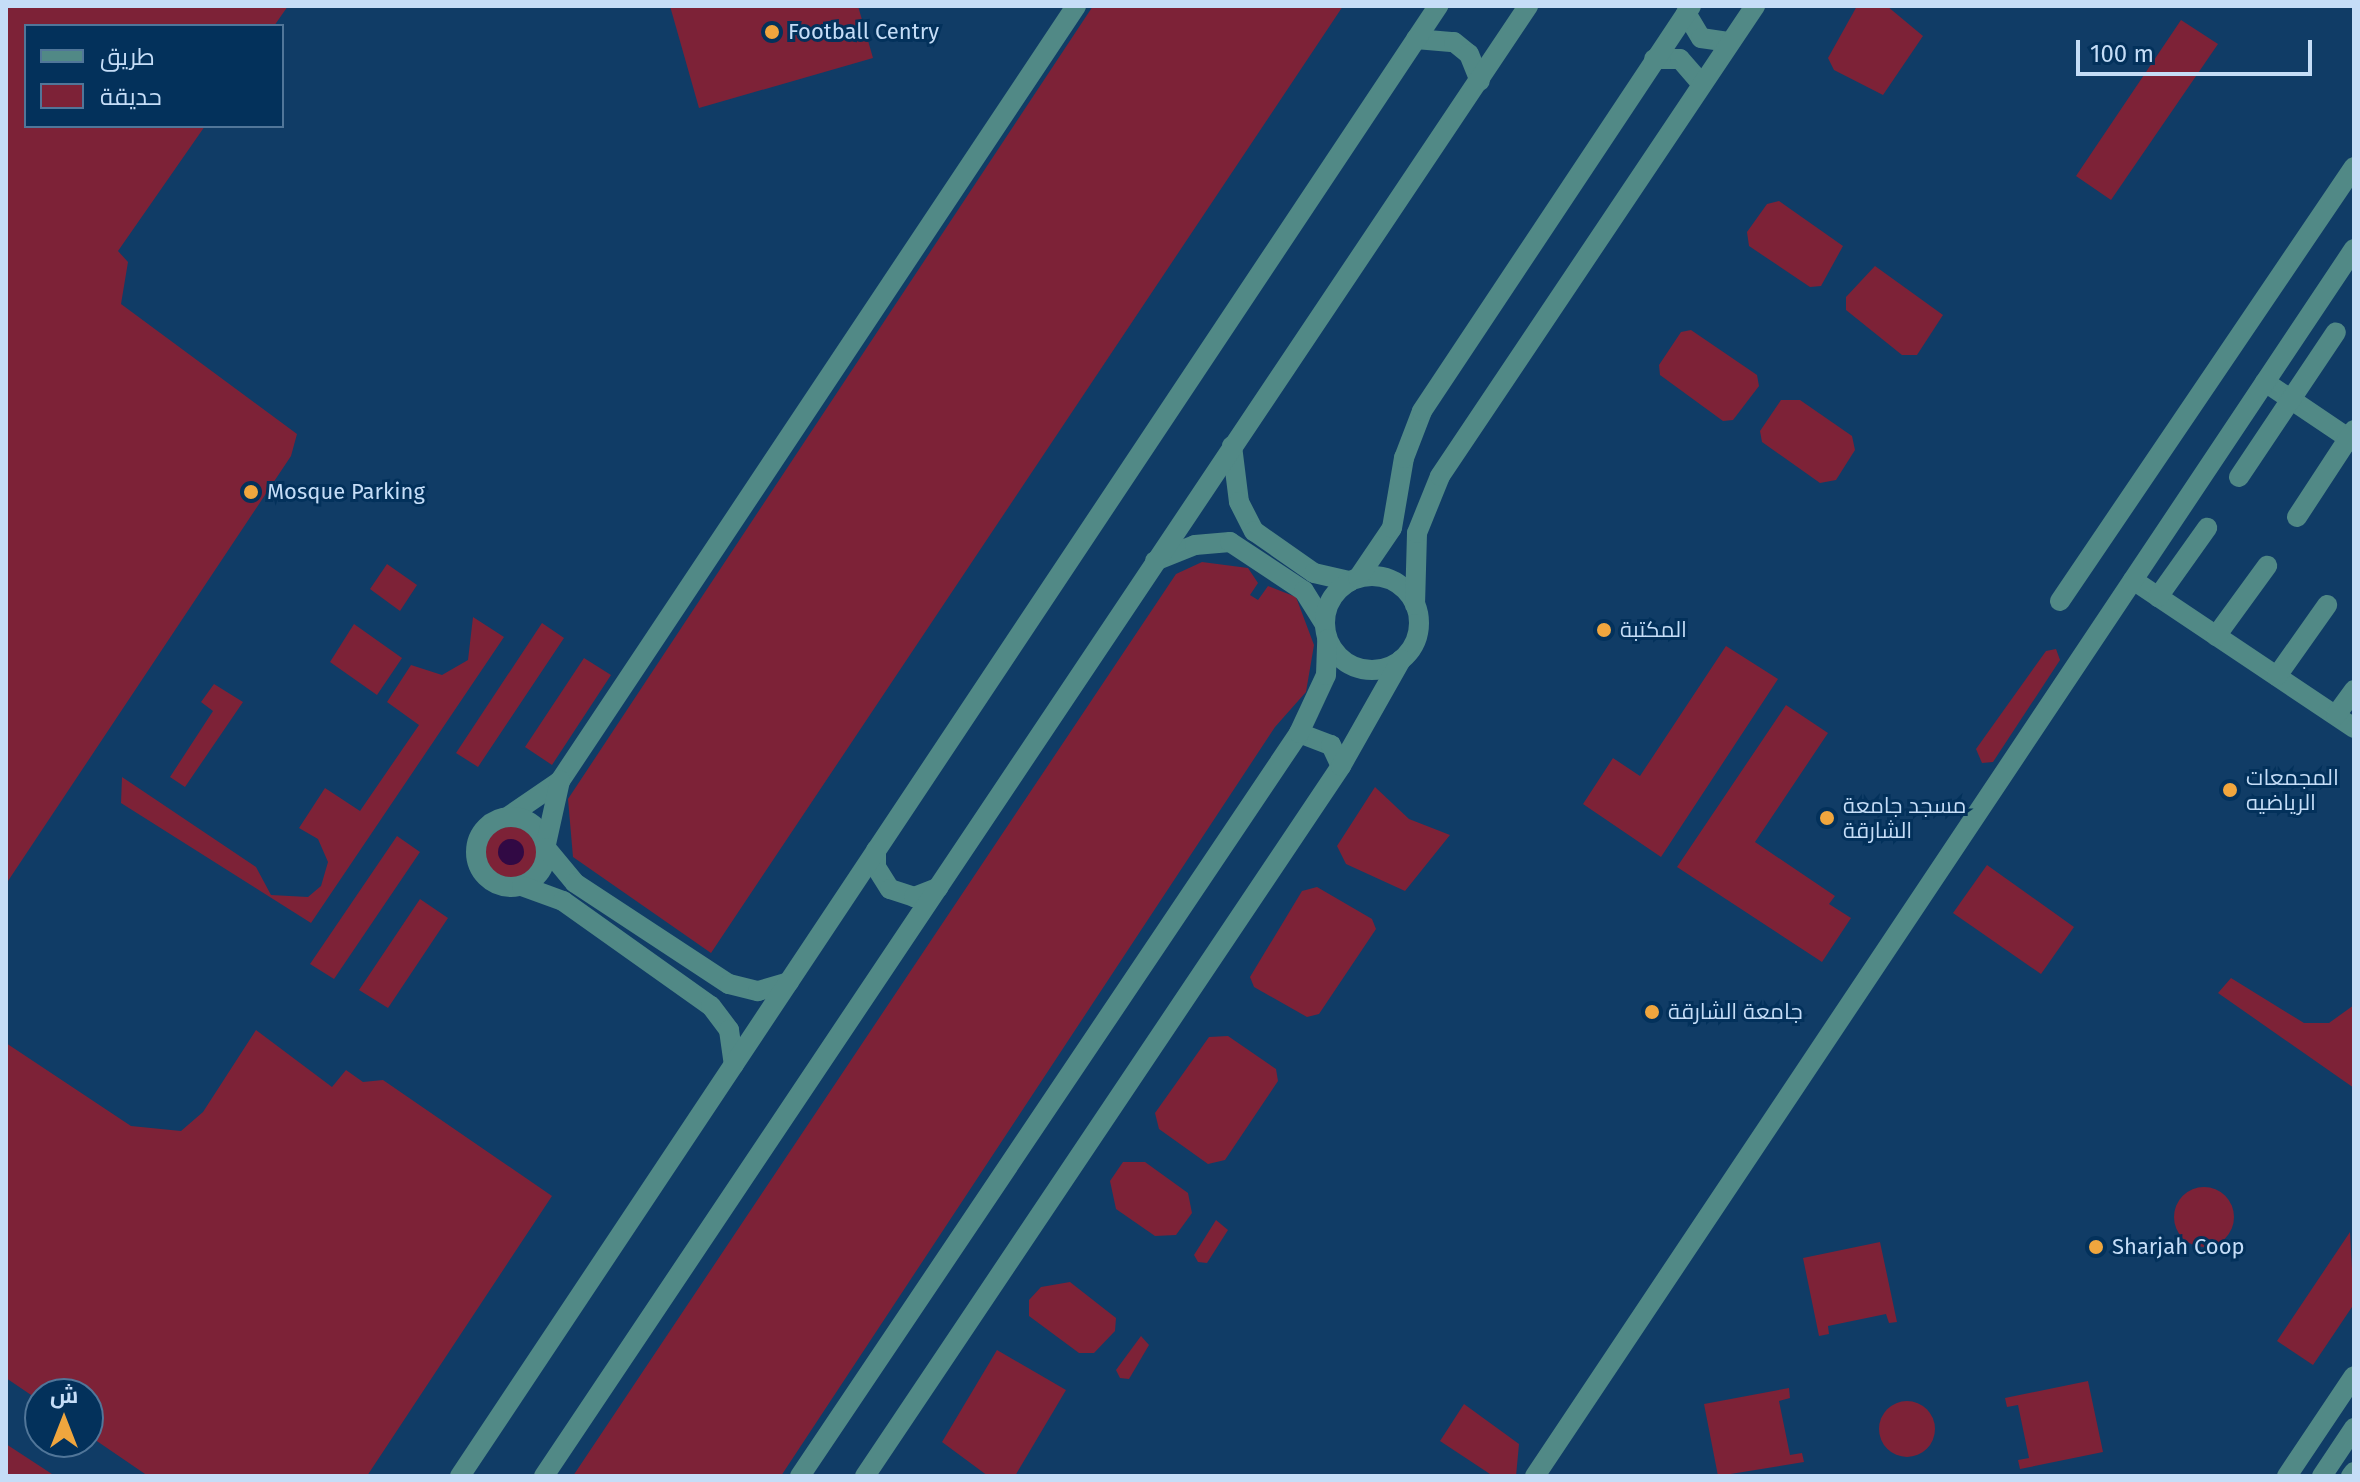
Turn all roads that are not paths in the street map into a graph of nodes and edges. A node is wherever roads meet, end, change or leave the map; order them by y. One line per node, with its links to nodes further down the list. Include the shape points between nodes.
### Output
1 (1076, 6): 41 (street)
2 (1438, 6): 6 (street)
3 (1528, 6): 9 (street)
4 (1755, 6): 7 (street)
5 (1688, 10): 7 (street, via 1701,38); 8 (street)
6 (1416, 39): 9 (street, via 1454,42 1469,54); 44 (street)
7 (1730, 42): 10 (street)
8 (1654, 59): 10 (street, via 1680,59); 26 (street, via 1422,411 1404,458 1392,528)
9 (1480, 81): 17 (street)
10 (1702, 84): 30 (street, via 1440,476 1417,533)
11 (2354, 167): 29 (street)
12 (2354, 249): 14 (street)
13 (2336, 332): 15 (street)
14 (2265, 382): 15 (street); 27 (street)
15 (2291, 400): 16 (street); 18 (street)
16 (2352, 437): 19 (street)
17 (1232, 446): 20 (street); 23 (street)
18 (2239, 477)
19 (2297, 517)
20 (1245, 519): 22 (street); 25 (street)
21 (2207, 528): 28 (street)
22 (1230, 542): 23 (street, via 1195,545); 25 (street)
23 (1155, 561): 46 (street)
24 (2267, 566): 33 (street)
25 (1294, 572): 26 (street); 32 (street)
26 (1354, 579): 30 (street, via 1396,583); 32 (street, via 1334,594)
27 (2133, 580): 28 (street); 57 (street)
28 (2158, 597): 33 (street)
29 (2060, 601)
30 (1415, 605): 34 (street, via 1415,641)
31 (2327, 605): 35 (street)
32 (1326, 631): 34 (street, via 1359,668); 39 (street, via 1324,684)
33 (2216, 636): 35 (street)
34 (1401, 660): 40 (street)
35 (2277, 676): 37 (street)
36 (2354, 690): 37 (street)
37 (2336, 715): 38 (street)
38 (2354, 728)
39 (1299, 733): 40 (street, via 1331,745); 55 (street)
40 (1341, 766): 56 (street)
41 (560, 781): 42 (street); 43 (street)
42 (509, 816): 43 (street, via 536,827); 45 (street, via 482,831 477,864 497,885)
43 (546, 846): 45 (street, via 541,871); 47 (street, via 566,876)
44 (876, 850): 46 (street, via 876,867 890,889 914,897); 49 (street)
45 (522, 886): 48 (street, via 563,901)
46 (938, 888): 54 (street)
47 (673, 948): 48 (street); 49 (street, via 744,990)
48 (659, 967): 50 (street, via 721,1016)
49 (789, 982): 50 (street)
50 (734, 1065): 53 (street)
51 (2354, 1376): 58 (street)
52 (2354, 1428): 59 (street)
53 (460, 1476)
54 (544, 1476)
55 (800, 1476)
56 (865, 1476)
57 (1535, 1476)
58 (2287, 1476)
59 (2322, 1476)

